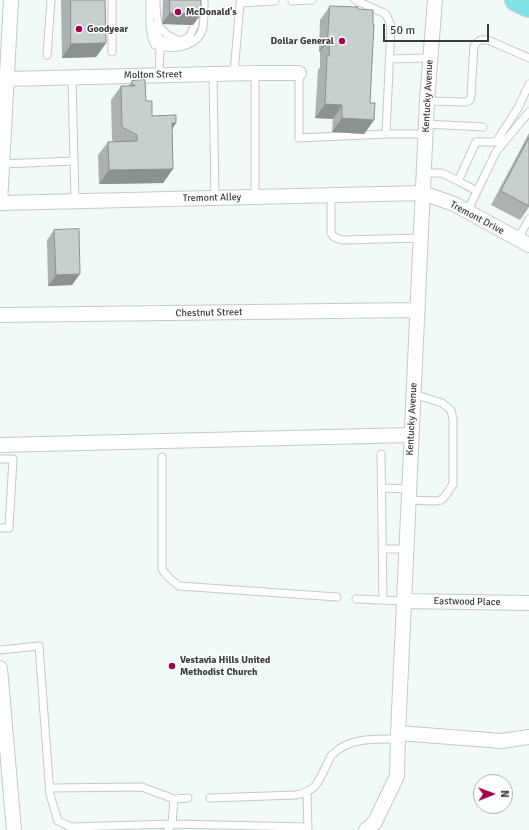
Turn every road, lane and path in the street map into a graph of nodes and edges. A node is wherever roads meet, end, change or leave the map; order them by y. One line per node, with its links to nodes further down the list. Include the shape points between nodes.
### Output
1 (11, 0): 30 (street)
2 (51, 0): 20 (lane)
3 (112, 0): 19 (lane)
4 (150, 0): 18 (lane, via 152,38 155,45)
5 (156, 0): 6 (lane, via 156,18 163,32 180,41 189,37 195,25)
6 (196, 0)
7 (204, 0): 18 (lane, via 203,24 196,40 173,48)
8 (301, 0): 9 (lane); 14 (lane)
9 (312, 0)
10 (355, 0): 23 (lane, via 386,14 391,26)
11 (435, 0): 21 (street, Kentucky Avenue)
12 (516, 0): 17 (main road)
13 (267, 1): 15 (lane); 16 (lane)
14 (292, 1)
15 (240, 2): 24 (lane)
16 (275, 2)
17 (529, 6)
18 (160, 46): 28 (lane)
19 (112, 52)
20 (47, 55)
21 (430, 58): 23 (lane); 32 (street, Kentucky Avenue)
22 (529, 58): 32 (lane, via 481,39 474,46 470,100)
23 (389, 59): 36 (lane)
24 (234, 73): 25 (street, Molton Street); 27 (street, Molton Street)
25 (255, 73): 26 (street, Molton Street); 44 (lane)
26 (299, 73): 36 (lane, via 299,138)
27 (213, 74): 28 (street, Molton Street); 46 (lane)
28 (159, 75): 29 (street, Molton Street)
29 (72, 78): 30 (street, Molton Street); 37 (lane)
30 (7, 79): 38 (street)
31 (529, 84): 40 (lane, via 518,108 501,129 496,142 476,142)
32 (427, 101): 35 (street, Kentucky Avenue)
33 (529, 112): 41 (lane, via 496,152)
34 (483, 127): 35 (lane)
35 (426, 129): 36 (lane); 39 (street, Kentucky Avenue)
36 (386, 134)
37 (74, 161): 38 (lane); 47 (lane)
38 (1, 168): 45 (street)
39 (424, 173): 40 (lane, via 442,173); 42 (street, Kentucky Avenue)
40 (458, 181): 41 (lane)
41 (478, 191): 49 (lane)
42 (423, 193): 43 (street, Tremont Alley); 49 (street, Tremont Drive, via 454,204); 51 (street, Kentucky Avenue)
43 (331, 195): 44 (street, Tremont Alley); 51 (lane, via 331,232 336,238)
44 (255, 197): 46 (street, Tremont Alley)
45 (0, 198): 48 (street)
46 (215, 198): 47 (street, Tremont Alley)
47 (74, 201): 48 (street, Tremont Alley)
48 (0, 203)
49 (467, 212): 52 (street, Tremont Drive)
50 (529, 219): 52 (lane)
51 (421, 238): 53 (street, Kentucky Avenue)
52 (524, 242)
53 (418, 310): 54 (street, Chestnut Street); 55 (street, Kentucky Avenue)
54 (0, 315)
55 (413, 394): 56 (street, Kentucky Avenue); 62 (lane, via 442,403 451,410 453,484 441,500 435,501)
56 (411, 435): 57 (street); 62 (street, Kentucky Avenue)
57 (0, 445)
58 (381, 454): 61 (lane)
59 (162, 457): 66 (lane, via 162,568 168,578 178,586)
60 (0, 459): 63 (lane, via 13,458 10,528)
61 (382, 488): 62 (lane); 64 (lane)
62 (408, 494): 65 (street, Kentucky Avenue)
63 (0, 528)
64 (382, 549): 65 (lane); 68 (lane)
65 (406, 549): 69 (street, Kentucky Avenue)
66 (337, 597)
67 (356, 599): 68 (lane)
68 (383, 600): 69 (lane)
69 (404, 601): 70 (street, Eastwood Place); 73 (street, Kentucky Avenue)
70 (529, 603)
71 (0, 650): 75 (lane, via 39,646)
72 (0, 668): 82 (street)
73 (398, 736): 74 (street, via 502,741); 76 (lane, via 347,744 332,754 315,787); 83 (street, Kentucky Avenue, via 397,776 375,822)
74 (529, 737)
75 (50, 788): 79 (lane, via 142,787); 80 (lane, via 58,821 71,827)
76 (307, 793): 78 (lane); 81 (lane)
77 (188, 798): 79 (lane)
78 (210, 798)
79 (174, 799): 80 (lane)
80 (172, 828): 81 (lane)
81 (308, 829)
82 (14, 830)
83 (366, 830)

